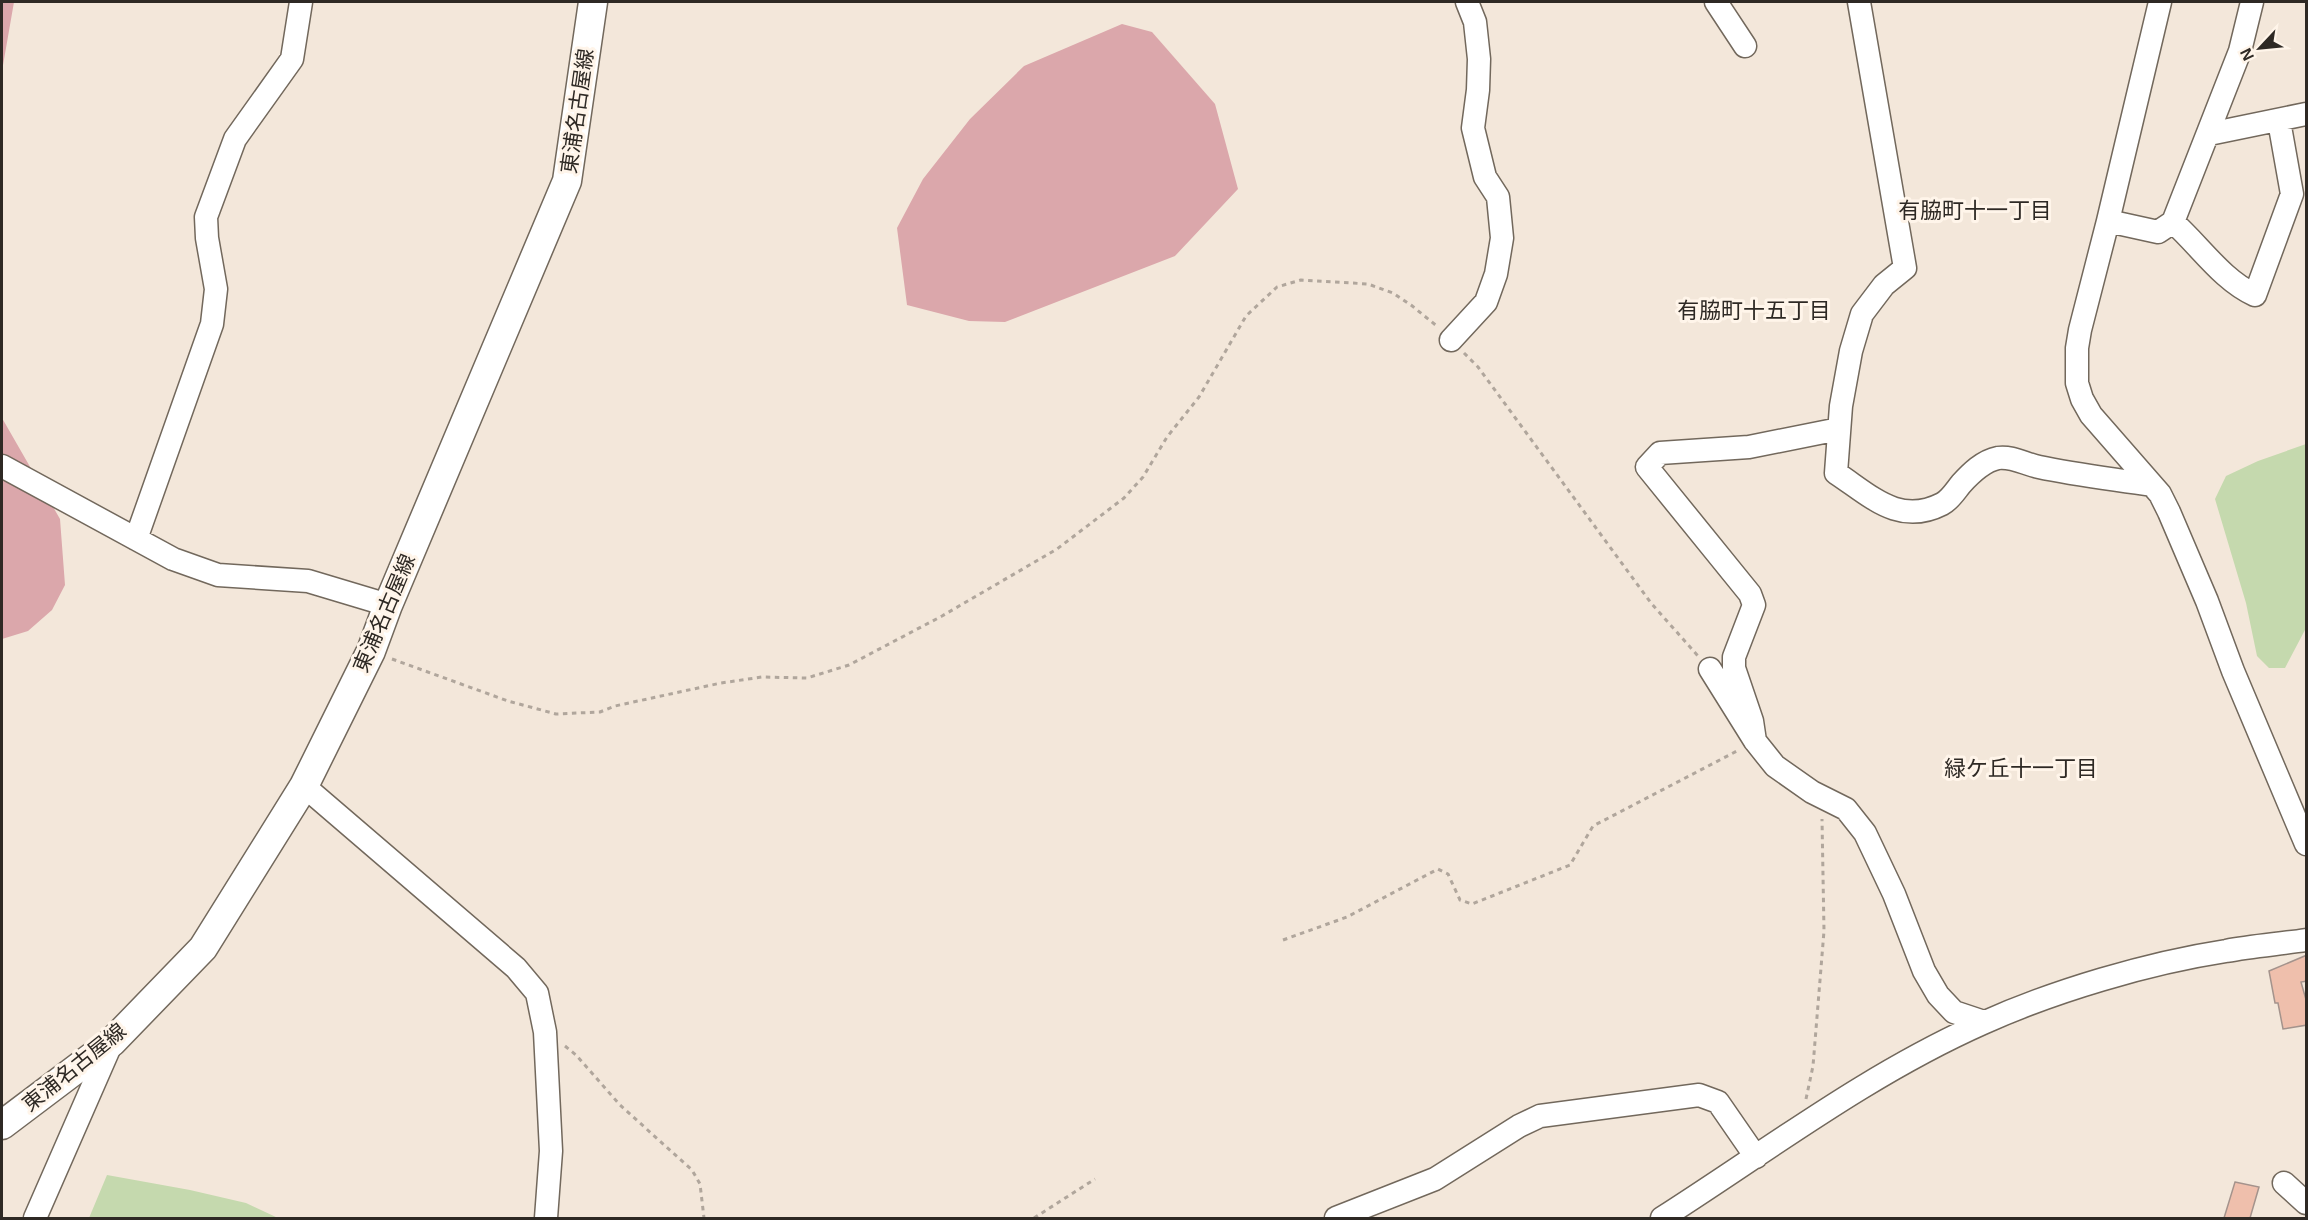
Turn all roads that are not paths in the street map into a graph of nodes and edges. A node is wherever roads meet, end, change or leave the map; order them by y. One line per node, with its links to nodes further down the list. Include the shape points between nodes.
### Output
1 (301, 2): 18 (street, via 292,58 235,139 206,217 216,289 212,324)
2 (593, 2): 19 (main road, 東浦名古屋線, via 567,181)
3 (1467, 2): 14 (street, via 1475,21 1479,59 1473,128 1485,177 1498,197 1502,238 1486,302)
4 (1716, 2): 8 (street)
5 (1859, 2): 15 (street, via 1905,268 1884,285 1862,314 1851,351)
6 (2160, 2): 12 (street)
7 (2252, 2): 11 (street, via 2240,51)
8 (1745, 45)
9 (2307, 114): 10 (street)
10 (2279, 121): 11 (street); 13 (street, via 2292,194 2255,295 2241,288)
11 (2209, 134): 13 (street)
12 (2108, 221): 13 (street, via 2158,232); 17 (street, via 2080,330 2077,383 2091,415)
13 (2173, 222)
14 (1451, 340)
15 (1839, 429): 17 (street, via 1836,472 1901,512 1919,512 1944,503 1972,472 1998,458); 21 (street, via 1749,447 1660,453 1647,467 1750,594 1754,605 1734,657 1734,669)
16 (2, 466): 18 (street)
17 (2152, 485): 23 (street, via 2169,512 2233,671)
18 (136, 539): 19 (street, via 173,559 218,575 308,581)
19 (388, 605): 22 (main road, 東浦名古屋線, via 371,651)
20 (1710, 669): 21 (street)
21 (1755, 741): 26 (street, via 1775,766 1846,808 1865,833 1938,995 1954,1012)
22 (304, 786): 27 (main road, 東浦名古屋線, via 204,948); 33 (street, via 516,968 537,993 545,1032 551,1151)
23 (2300, 814): 24 (street)
24 (2307, 844)
25 (2307, 940): 26 (street, via 2224,951 2132,971)
26 (1984, 1022): 29 (street, via 1865,1085)
27 (112, 1042): 28 (main road, 東浦名古屋線); 32 (street)
28 (2, 1125)
29 (1756, 1156): 34 (street, via 1718,1102 1699,1095 1540,1116 1435,1179); 35 (street)
30 (2284, 1184): 31 (street)
31 (2307, 1203)
32 (35, 1218)
33 (546, 1218)
34 (1336, 1218)
35 (1662, 1218)

